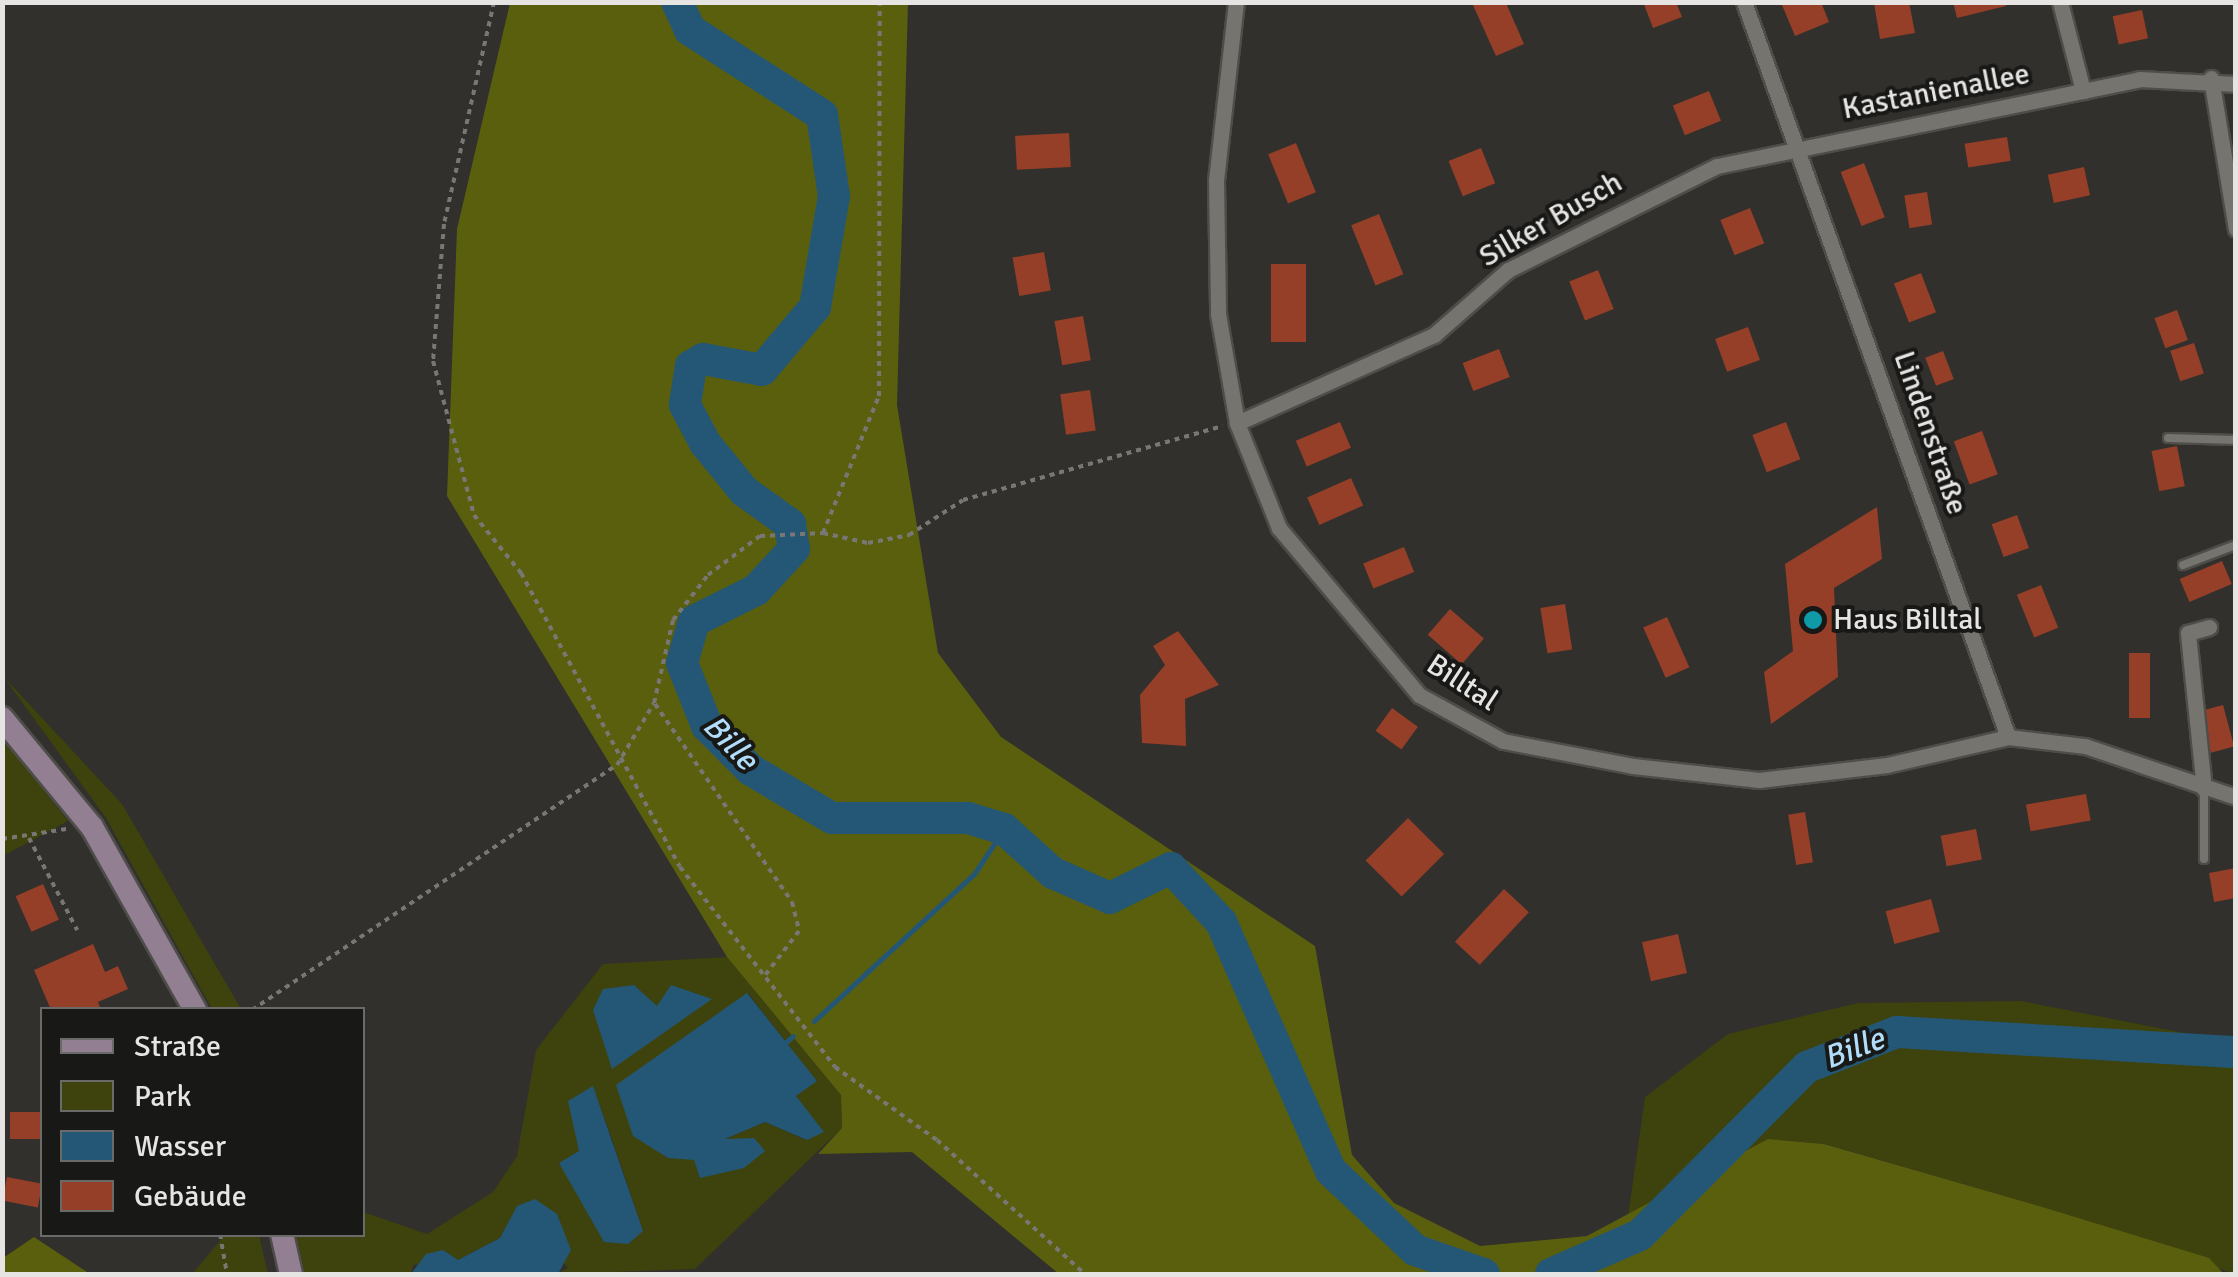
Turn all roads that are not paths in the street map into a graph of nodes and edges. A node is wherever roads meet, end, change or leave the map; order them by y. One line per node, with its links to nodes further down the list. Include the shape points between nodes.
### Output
1 (1236, 2): 9 (street, Billtal, via 1216,180 1218,314)
2 (1744, 2): 7 (street, Lindenstraße)
3 (2060, 2): 6 (street)
4 (2210, 78): 5 (street, Kastanienallee); 6 (street, Kastanienallee); 8 (street)
5 (2236, 84)
6 (2083, 91): 7 (street, Kastanienallee)
7 (1800, 147): 9 (street, Silker Busch, via 1641,198 1508,270 1434,335); 16 (street, Lindenstraße)
8 (2236, 229)
9 (1237, 423): 16 (street, Billtal, via 1279,528 1343,611 1419,695 1502,742 1760,780 1887,766)
10 (2168, 438): 11 (lane)
11 (2236, 440)
12 (2236, 545): 13 (lane)
13 (2182, 566)
14 (2209, 627): 17 (street, via 2188,633)
15 (2, 718): 20 (main road, via 92,827)
16 (2008, 737): 17 (street, Billtal, via 2085,746)
17 (2204, 790): 18 (street, Billtal); 19 (lane)
18 (2236, 797)
19 (2204, 859)
20 (193, 1007)
21 (283, 1237): 22 (main road)
22 (291, 1274)

